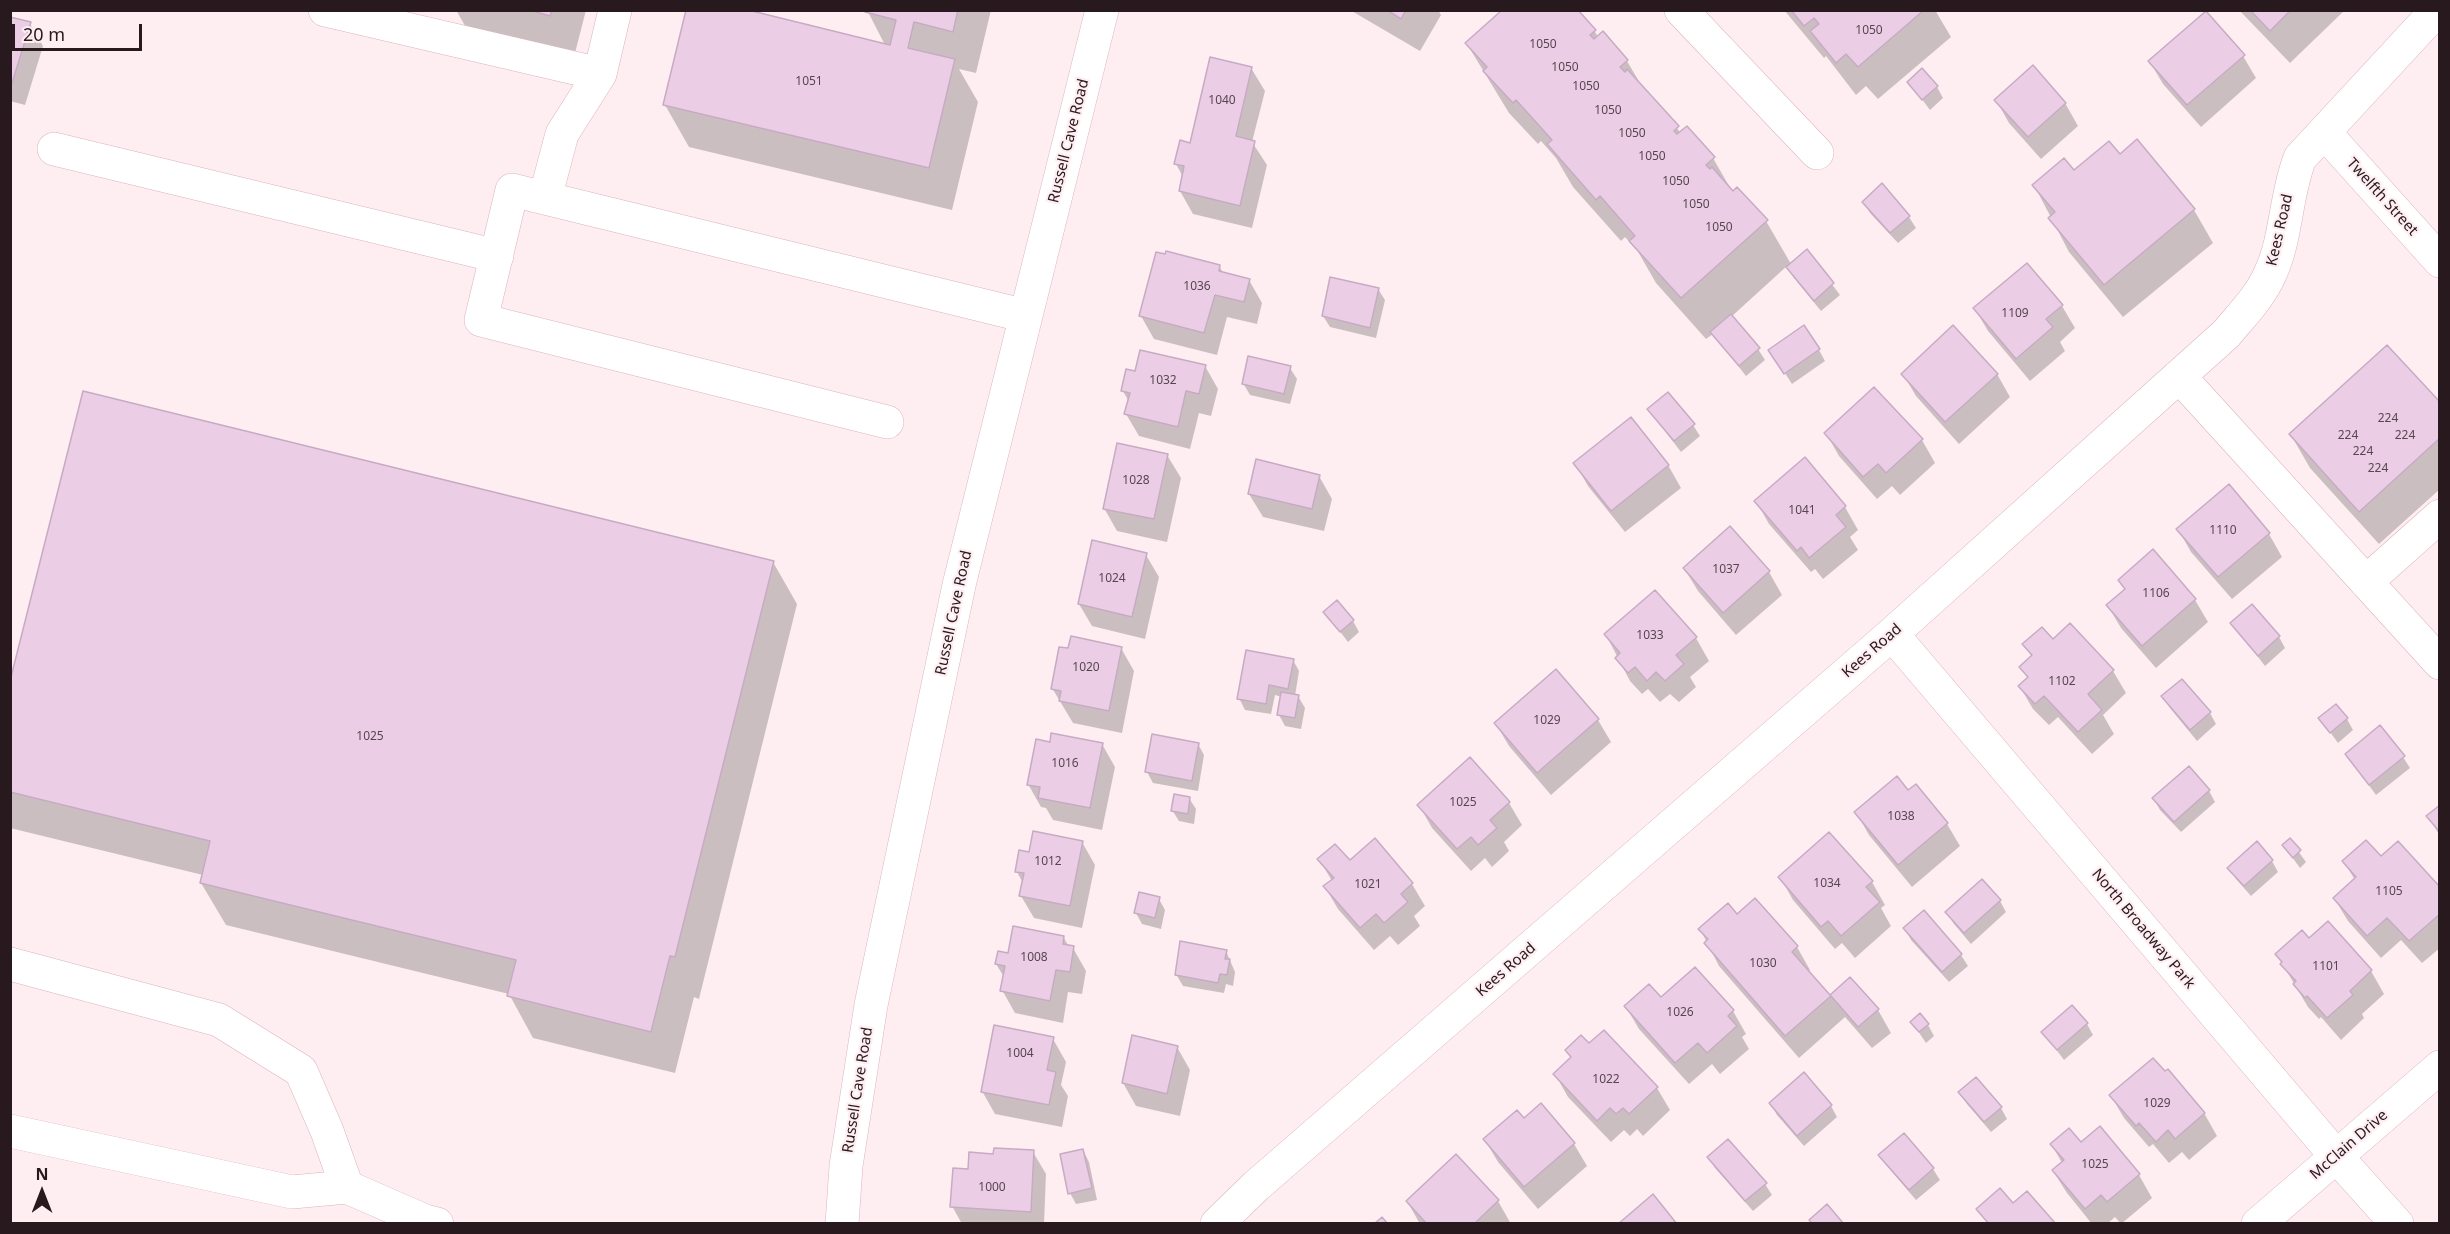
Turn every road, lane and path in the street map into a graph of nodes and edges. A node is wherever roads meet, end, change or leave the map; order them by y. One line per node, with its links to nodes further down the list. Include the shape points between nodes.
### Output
1 (325, 10): 6 (street)
2 (615, 10): 6 (street)
3 (1102, 10): 13 (street, Russell Cave Road)
4 (1681, 10): 9 (street)
5 (2437, 10): 7 (street, Kees Road)
6 (600, 74): 10 (street, via 562,134)
7 (2325, 133): 12 (street, Twelfth Street); 14 (street, Kees Road, via 2300,158 2270,274 2226,334)
8 (54, 149): 11 (street)
9 (1817, 153)
10 (545, 198): 11 (street, via 512,190); 13 (street)
11 (497, 256): 15 (street, via 481,320)
12 (2439, 261)
13 (1026, 316): 26 (street, Russell Cave Road, via 959,585 871,1005 846,1166)
14 (2180, 376): 17 (street); 18 (street, Kees Road)
15 (887, 422)
16 (2439, 516): 17 (street)
17 (2366, 582): 19 (street)
18 (1892, 634): 23 (street, North Broadway Park); 27 (street, Kees Road)
19 (2439, 663)
20 (10, 964): 24 (street, via 219,1020 301,1071)
21 (2439, 1066): 23 (street, McClain Drive)
22 (10, 1131): 24 (street, via 292,1192)
23 (2336, 1156): 28 (street, McClain Drive); 29 (street, North Broadway Park)
24 (347, 1187): 25 (street)
25 (437, 1224)
26 (842, 1224)
27 (1217, 1224)
28 (2258, 1224)
29 (2397, 1224)

